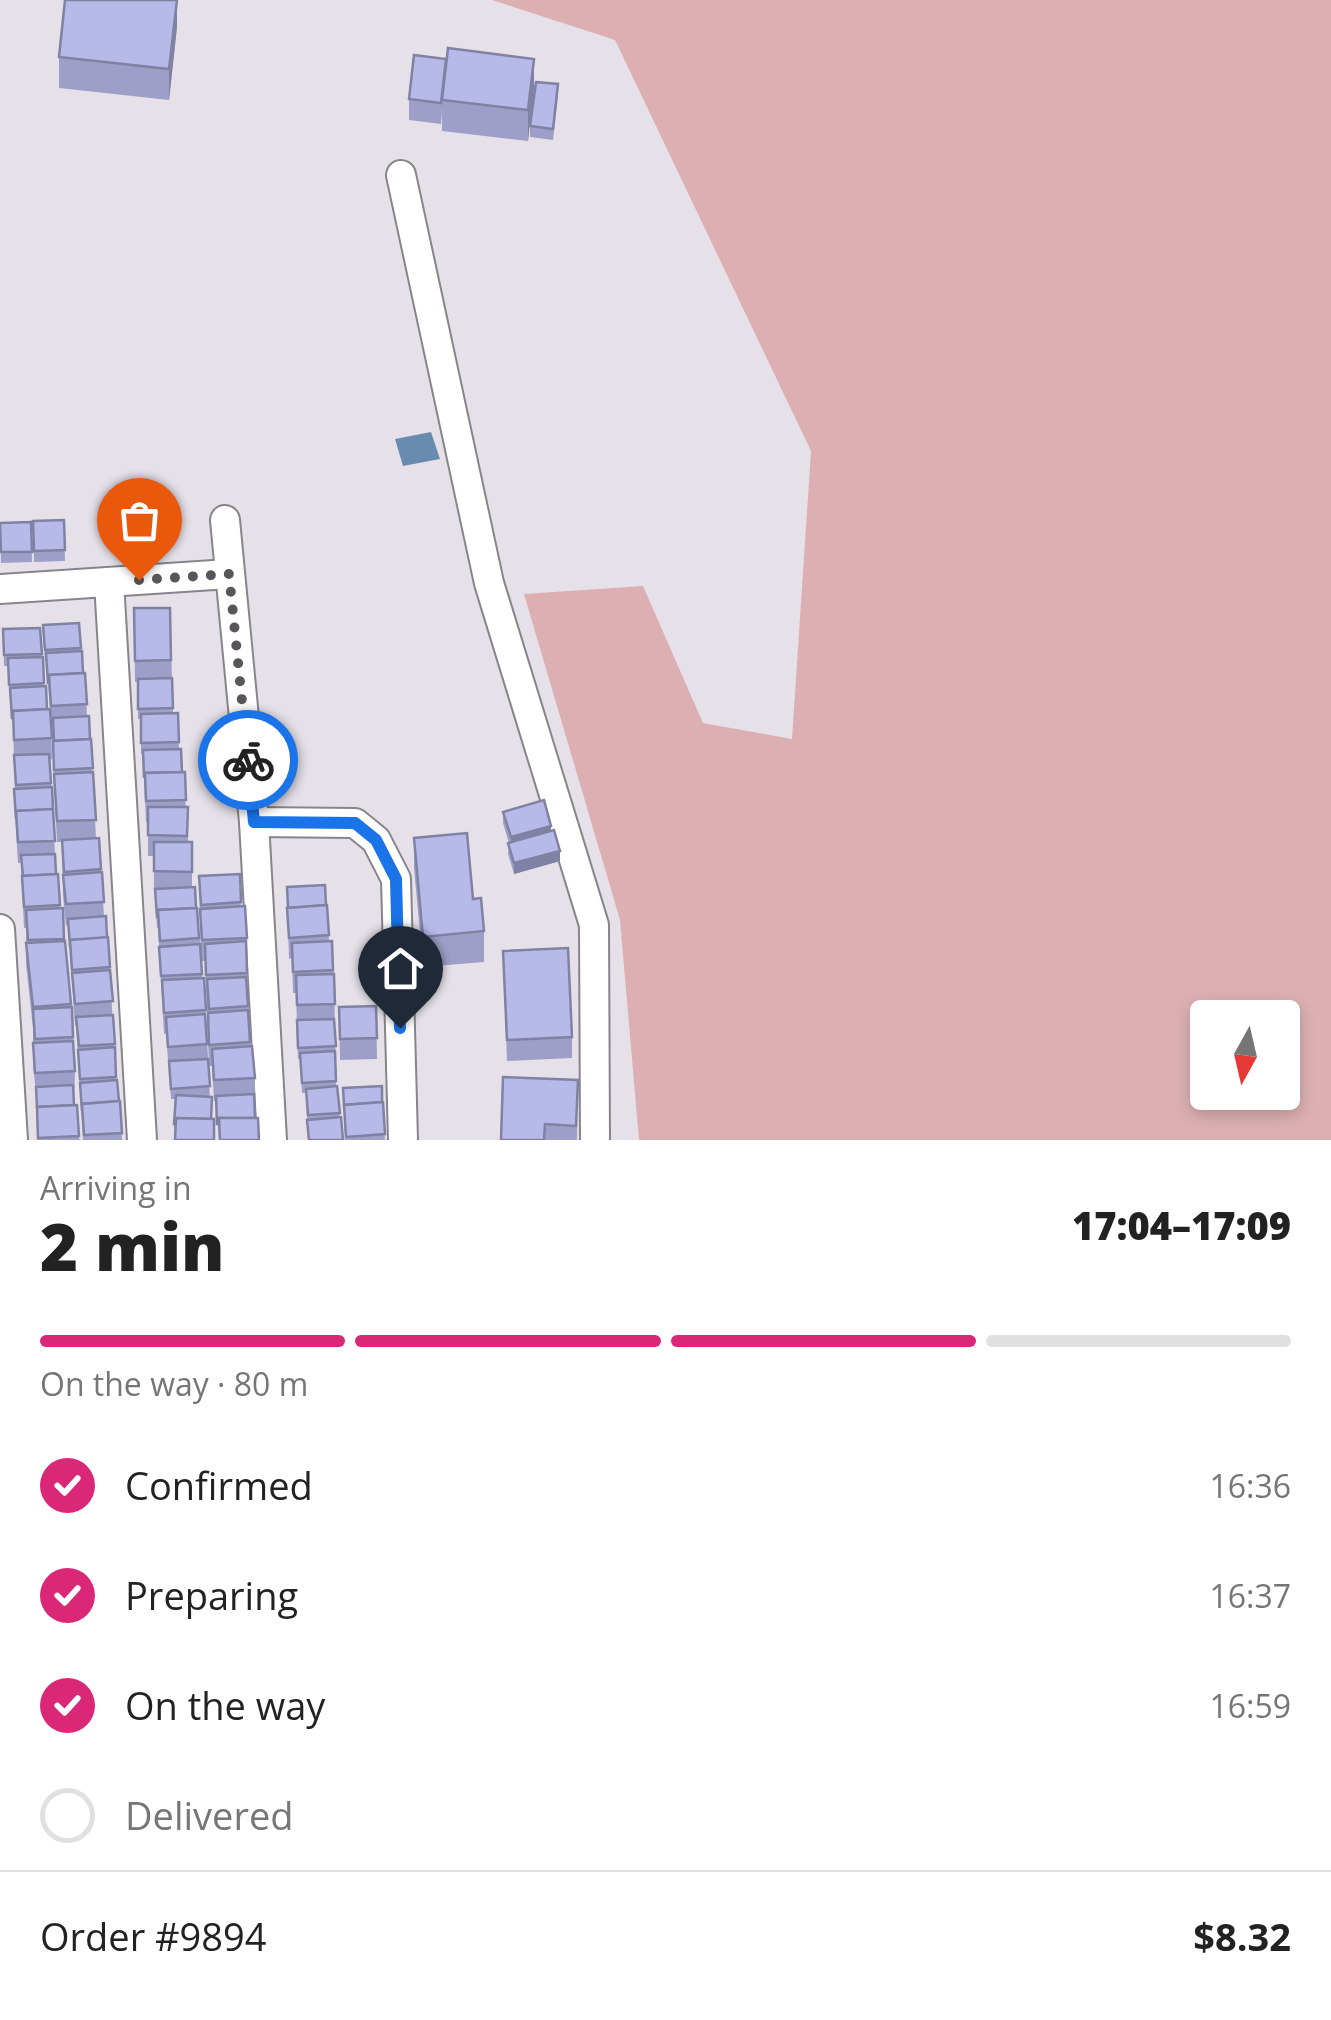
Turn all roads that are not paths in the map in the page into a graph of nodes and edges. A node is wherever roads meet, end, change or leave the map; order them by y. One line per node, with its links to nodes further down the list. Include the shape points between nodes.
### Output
1 (401, 175): 12 (street, via 489,583 594,926)
2 (225, 520): 3 (street)
3 (229, 574): 4 (street); 6 (street)
4 (109, 582): 5 (street); 9 (street)
5 (0, 589)
6 (254, 822): 10 (street); 11 (street, via 355,823 376,840 396,879)
7 (0, 929): 8 (street)
8 (13, 1140)
9 (142, 1140)
10 (272, 1140)
11 (403, 1140)
12 (595, 1140)

